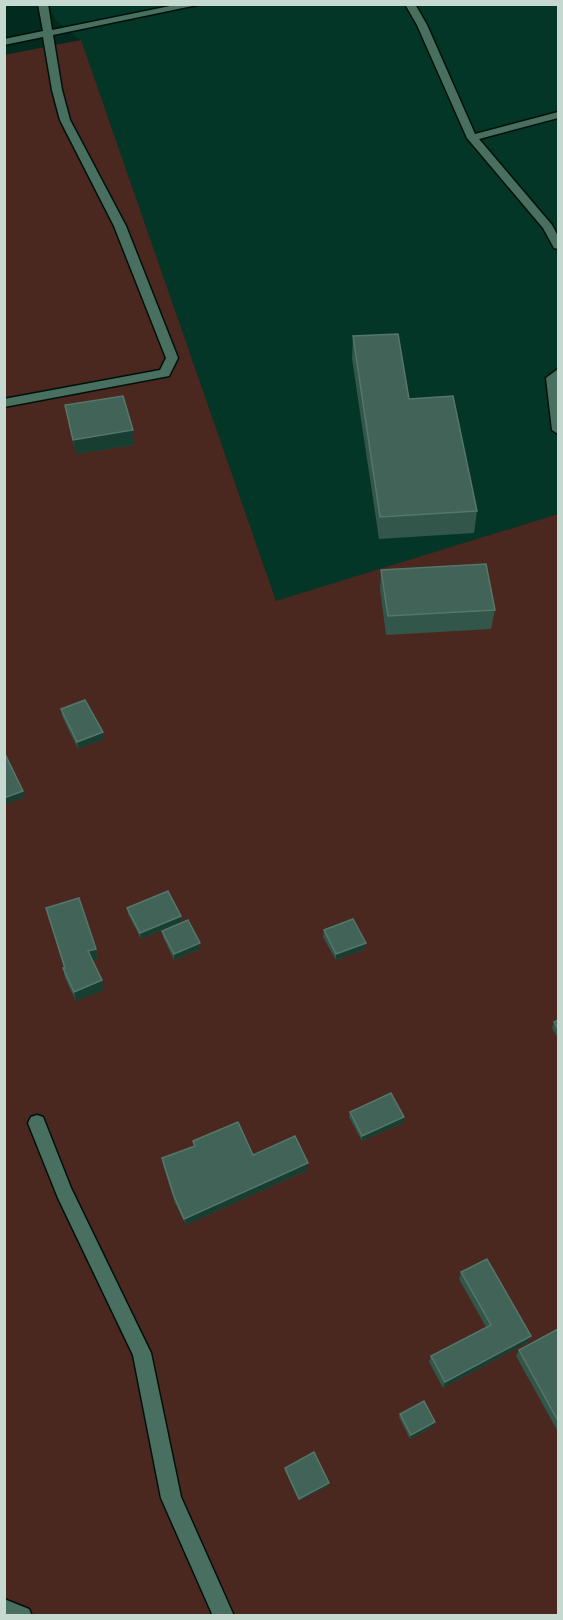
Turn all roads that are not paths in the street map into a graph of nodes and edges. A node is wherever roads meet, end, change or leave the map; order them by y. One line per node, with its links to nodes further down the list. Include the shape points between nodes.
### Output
1 (43, 4): 4 (street)
2 (197, 4): 4 (street)
3 (410, 4): 7 (street)
4 (48, 32): 5 (street); 11 (street, via 65,120 120,226 172,358 165,373)
5 (4, 42)
6 (558, 115): 7 (street)
7 (472, 138): 8 (street)
8 (553, 226): 9 (street)
9 (558, 246)
10 (558, 373): 12 (street, via 552,378)
11 (4, 404)
12 (556, 408): 13 (street)
13 (558, 430)
14 (37, 1123): 17 (street, via 64,1192 142,1353 171,1498)
15 (4, 1609): 16 (street)
16 (22, 1616)
17 (224, 1616)

